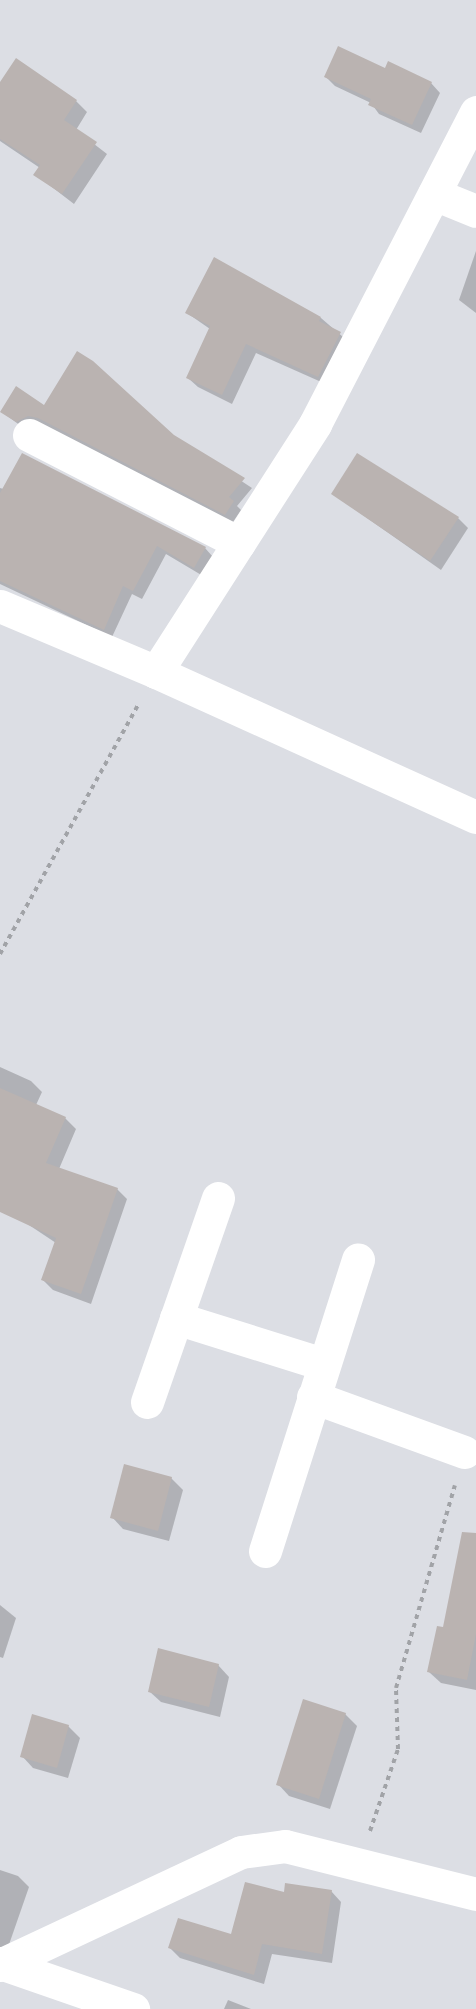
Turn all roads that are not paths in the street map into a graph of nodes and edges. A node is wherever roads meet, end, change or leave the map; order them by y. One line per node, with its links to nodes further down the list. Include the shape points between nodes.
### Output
1 (476, 112): 2 (street)
2 (435, 194): 3 (street); 5 (street, via 315,424)
3 (476, 211)
4 (29, 435): 5 (street)
5 (239, 543): 7 (street)
6 (0, 606): 7 (street)
7 (156, 672): 8 (street)
8 (476, 817)
9 (218, 1198): 11 (street)
10 (358, 1259): 12 (street)
11 (176, 1318): 12 (street); 14 (street)
12 (323, 1364): 13 (street)
13 (313, 1397): 15 (street); 16 (street)
14 (147, 1402)
15 (464, 1452)
16 (265, 1551)
17 (476, 1894): 18 (street, via 285,1846 242,1852)
18 (1, 1964): 19 (street)
19 (133, 2009)

